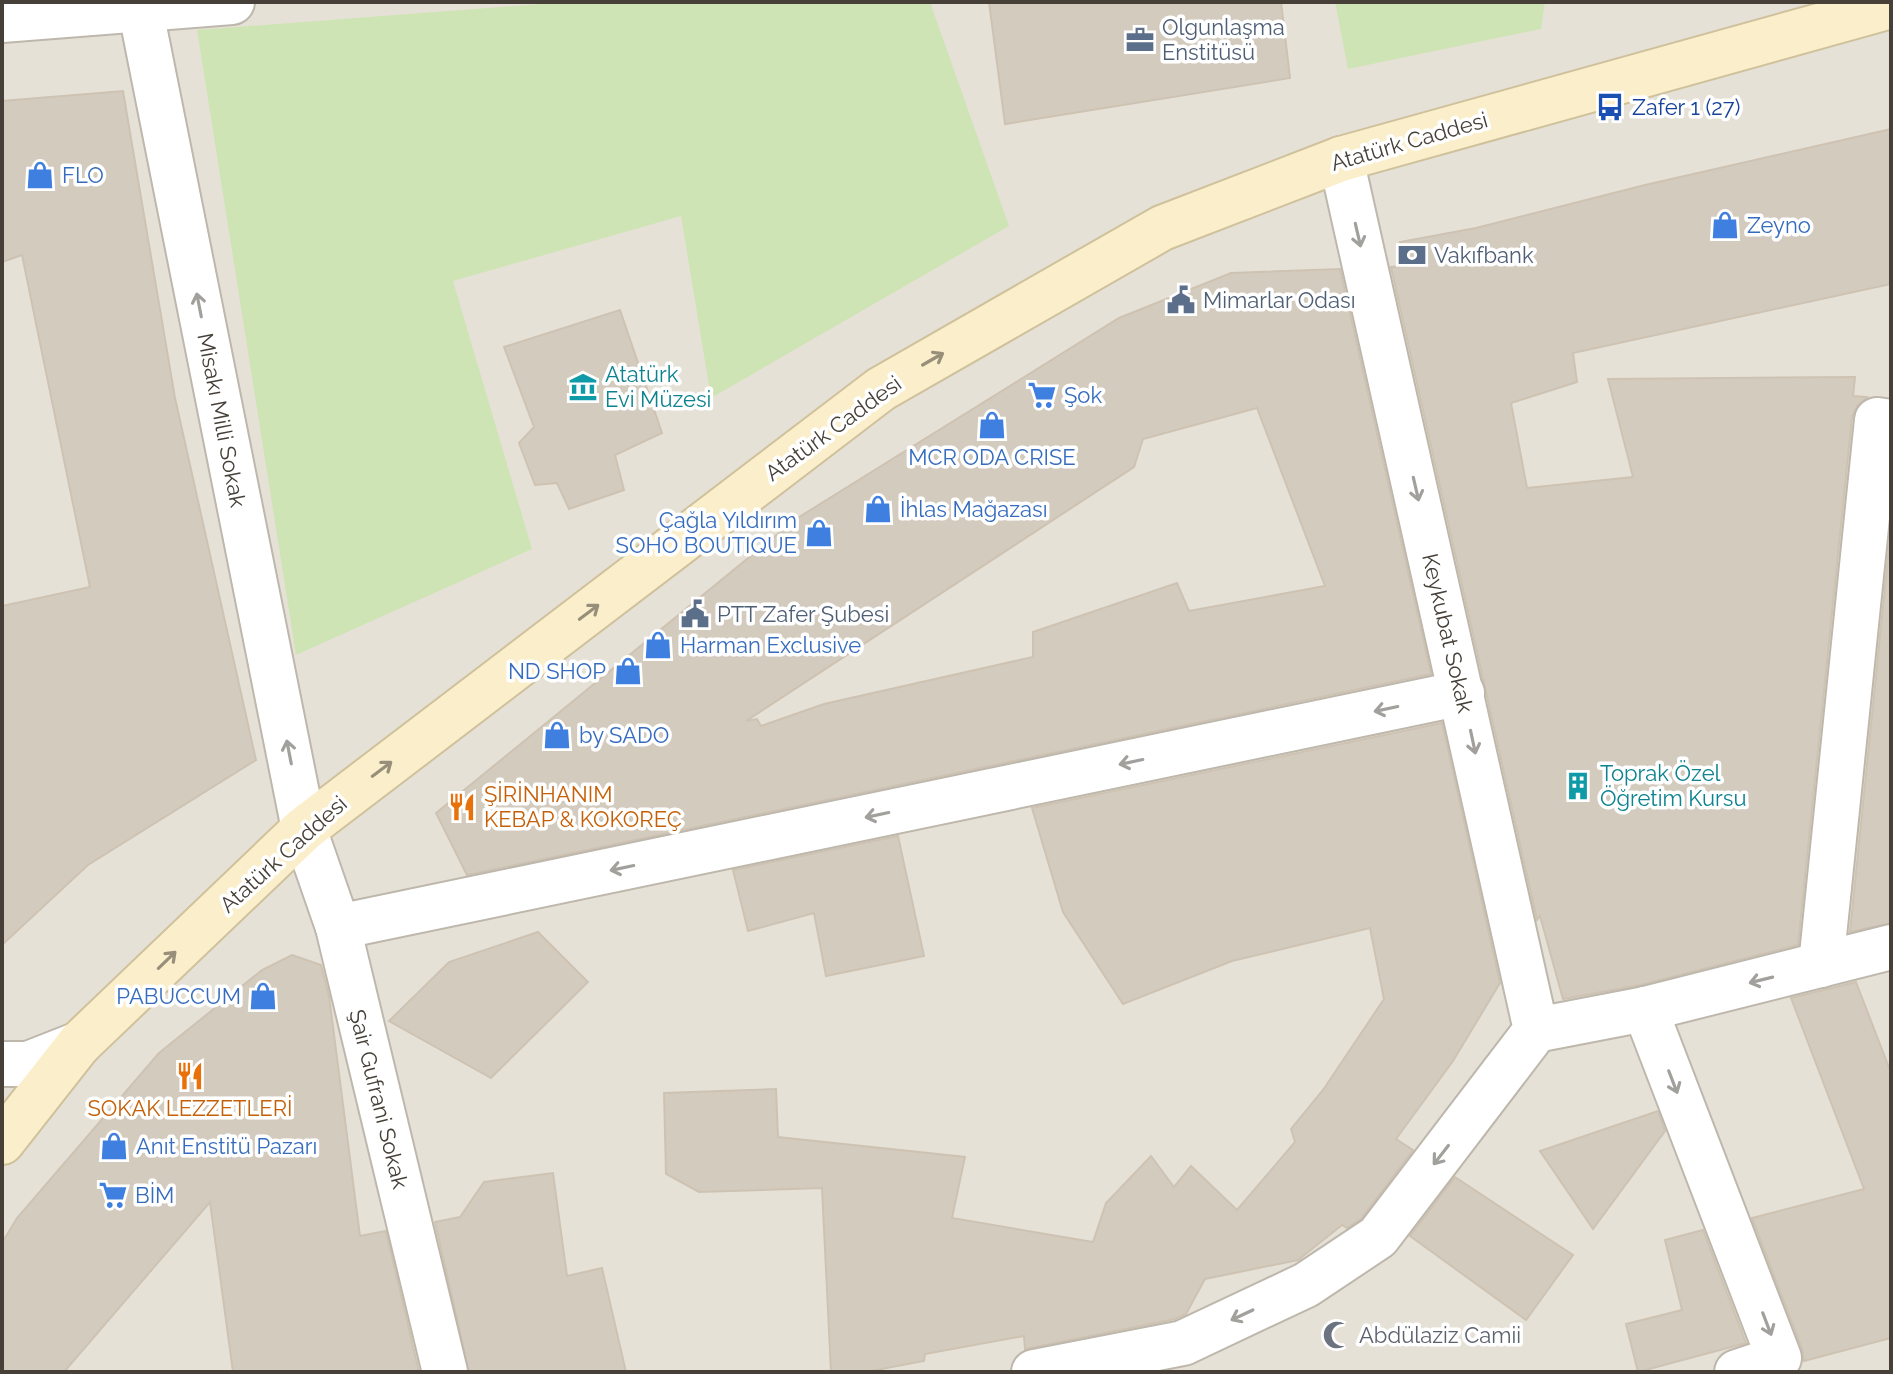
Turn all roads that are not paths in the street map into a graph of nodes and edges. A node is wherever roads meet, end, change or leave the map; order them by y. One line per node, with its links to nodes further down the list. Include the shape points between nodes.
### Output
1 (232, 2): 2 (street)
2 (140, 6): 4 (street); 8 (street, Misakı Milli Sokak, one-way to 2)
3 (1891, 6): 5 (main road, Atatürk Caddesi)
4 (2, 20)
5 (1341, 159): 7 (street, Keykubat Sokak, one-way to 7); 8 (main road, Atatürk Caddesi, one-way to 5, via 881,389 1162,228)
6 (1891, 422): 11 (street, via 1877,420)
7 (1462, 693): 9 (street, one-way to 9); 13 (street, Keykubat Sokak, one-way to 13)
8 (304, 829): 9 (street, Şair Gufrani Sokak); 14 (main road, Atatürk Caddesi, one-way to 8)
9 (338, 927): 17 (street, Şair Gufrani Sokak)
10 (1891, 947): 11 (street)
11 (1821, 965): 12 (street, one-way to 12)
12 (1645, 1009): 13 (street); 19 (street, one-way to 19, via 1779,1358)
13 (1536, 1030): 18 (street, one-way to 18, via 1378,1237 1306,1285 1183,1343)
14 (79, 1044): 15 (street, via 28,1064); 16 (main road, Atatürk Caddesi)
15 (2, 1064)
16 (2, 1142)
17 (445, 1372)
18 (1034, 1372)
19 (1737, 1372)

